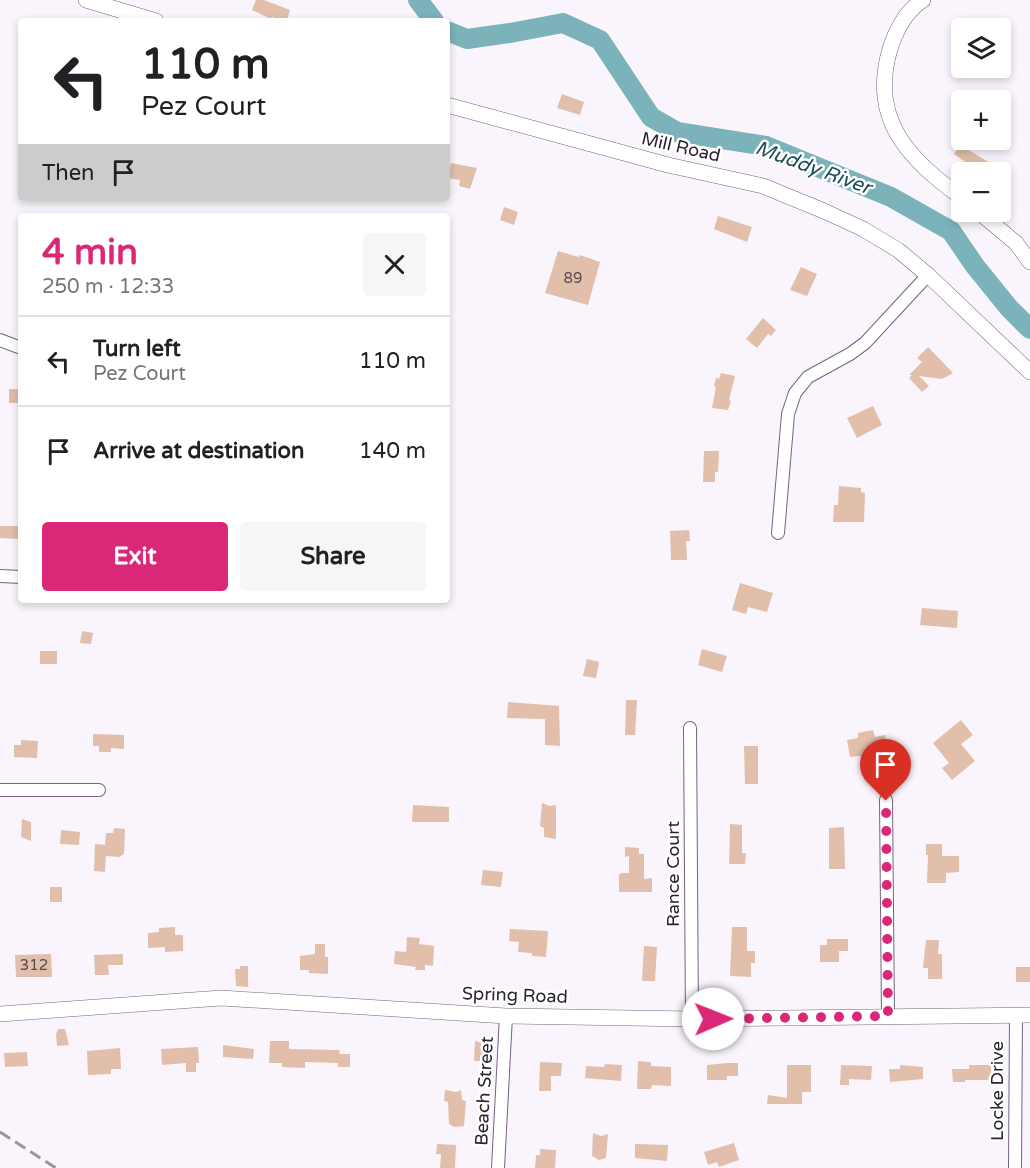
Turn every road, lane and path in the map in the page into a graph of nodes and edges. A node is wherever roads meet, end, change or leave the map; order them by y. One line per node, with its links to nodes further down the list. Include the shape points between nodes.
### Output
1 (86, 0): 3 (street)
2 (923, 0): 5 (street, via 906,15 894,36 884,81 886,102 892,125 907,151)
3 (146, 18)
4 (450, 106): 8 (street, Mill Road, via 668,165 763,186 876,237)
5 (951, 190)
6 (991, 222): 7 (street, via 1016,243)
7 (1030, 262)
8 (928, 276): 11 (street, Mill Road); 12 (street, via 865,343 808,377 795,393 788,414)
9 (0, 340): 10 (street)
10 (18, 347)
11 (1030, 372)
12 (778, 533)
13 (0, 576): 14 (street)
14 (18, 577)
15 (690, 728): 23 (street, Rance Court)
16 (0, 790): 17 (street)
17 (99, 790)
18 (886, 801): 22 (street)
19 (0, 1014): 21 (street, Spring Road, via 221,998)
20 (1023, 1015): 22 (street, Spring Road); 25 (street, Locke Drive)
21 (506, 1016): 23 (street, Spring Road); 24 (street, Beach Street)
22 (888, 1016): 23 (street, Spring Road)
23 (692, 1019)
24 (498, 1168)
25 (1015, 1168)

